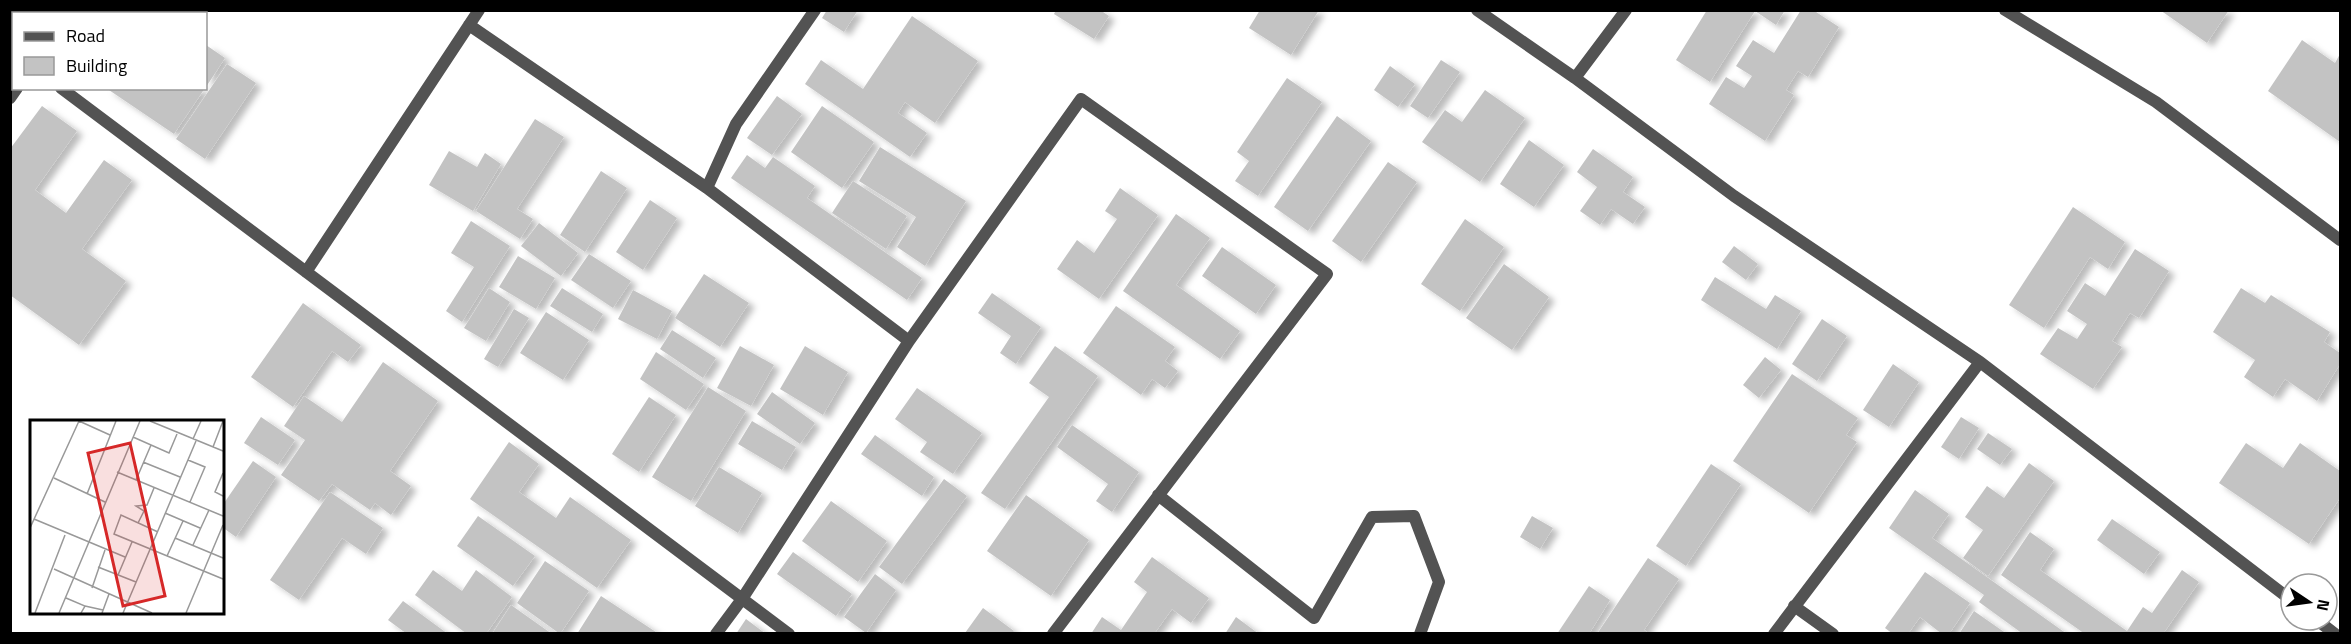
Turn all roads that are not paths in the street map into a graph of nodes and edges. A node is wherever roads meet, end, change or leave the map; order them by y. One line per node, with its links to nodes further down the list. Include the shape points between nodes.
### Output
1 (479, 10): 6 (street)
2 (815, 10): 9 (street, via 736,124)
3 (1477, 10): 7 (street)
4 (1626, 10): 7 (street)
5 (2005, 10): 10 (street, via 2156,102)
6 (469, 25): 9 (street); 11 (street)
7 (1575, 78): 13 (street, via 1734,196)
8 (64, 90): 11 (street)
9 (707, 188): 12 (street)
10 (2340, 240)
11 (306, 272): 16 (street)
12 (909, 341): 14 (street, via 1080,99 1327,274); 16 (street)
13 (1980, 362): 15 (street); 17 (street)
14 (1158, 495): 20 (street); 21 (street, via 1314,618 1372,517 1414,516 1439,582)
15 (2279, 591)
16 (742, 599): 18 (street); 19 (street)
17 (1794, 606): 22 (street); 23 (street)
18 (716, 633)
19 (789, 633)
20 (1053, 633)
21 (1420, 633)
22 (1774, 633)
23 (1833, 633)

